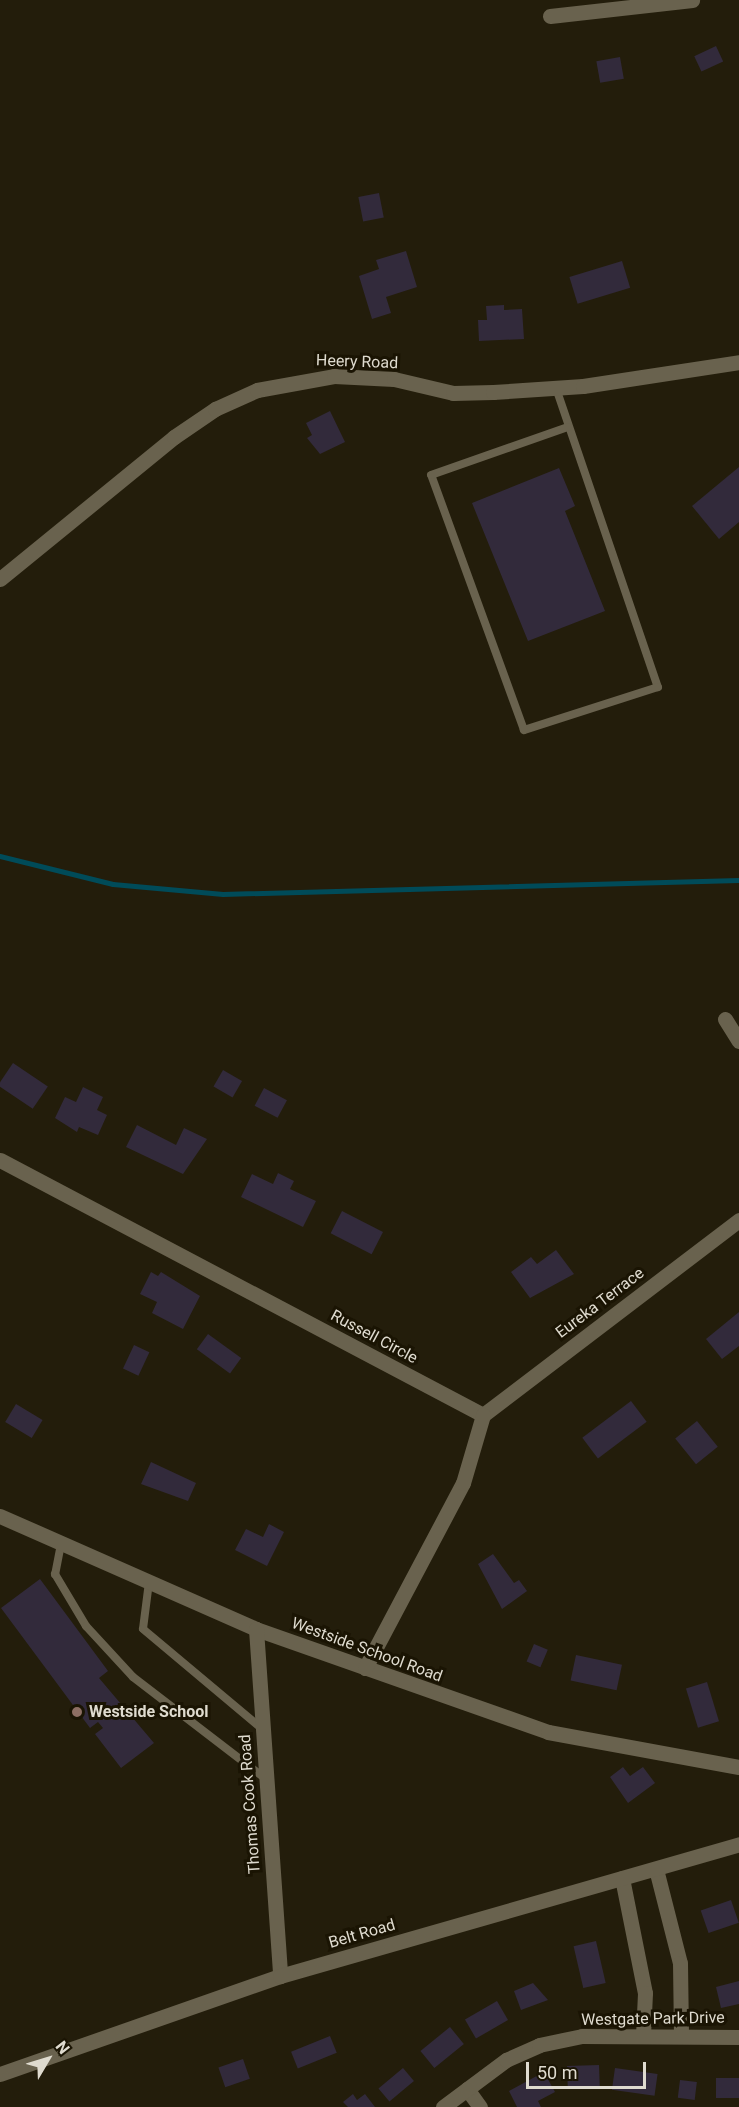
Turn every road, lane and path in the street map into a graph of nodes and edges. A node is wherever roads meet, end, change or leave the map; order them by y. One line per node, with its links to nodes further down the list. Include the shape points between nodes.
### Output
1 (692, 0): 2 (street)
2 (550, 16)
3 (739, 362): 4 (street, Heery Road)
4 (556, 388): 5 (lane); 6 (street, Heery Road, via 453,393 394,379 334,376 257,390 215,409 174,436)
5 (568, 426): 5 (lane, via 658,687 524,730 431,475)
6 (0, 579)
7 (726, 1019): 8 (street)
8 (739, 1041)
9 (0, 1160): 11 (street, Russell Circle)
10 (739, 1220): 11 (street, Eureka Terrace)
11 (483, 1415): 16 (street, via 463,1483)
12 (0, 1516): 13 (street, Westside School Road)
13 (61, 1544): 14 (street, Westside School Road); 19 (lane, via 56,1574 86,1626 133,1677)
14 (149, 1582): 15 (street, Westside School Road); 17 (lane, via 142,1629)
15 (256, 1629): 16 (street, Westside School Road); 17 (street, Thomas Cook Road)
16 (365, 1668): 18 (street, Westside School Road, via 548,1732)
17 (263, 1730): 19 (street, Thomas Cook Road)
18 (739, 1767)
19 (266, 1779): 23 (street, Thomas Cook Road)
20 (739, 1844): 21 (street, Belt Road)
21 (656, 1869): 22 (street, Belt Road); 24 (street, via 681,1963)
22 (622, 1878): 23 (street, Belt Road); 25 (street, via 645,1993)
23 (280, 1976): 27 (street, Belt Road)
24 (681, 2035): 25 (street, Westgate Park Drive); 26 (street, Westgate Park Drive)
25 (643, 2036): 28 (street, Westgate Park Drive, via 582,2036 539,2045 506,2060)
26 (739, 2037)
27 (0, 2074)
28 (467, 2089): 29 (street, Westgate Park Drive); 30 (street)
29 (443, 2107)
30 (480, 2107)

